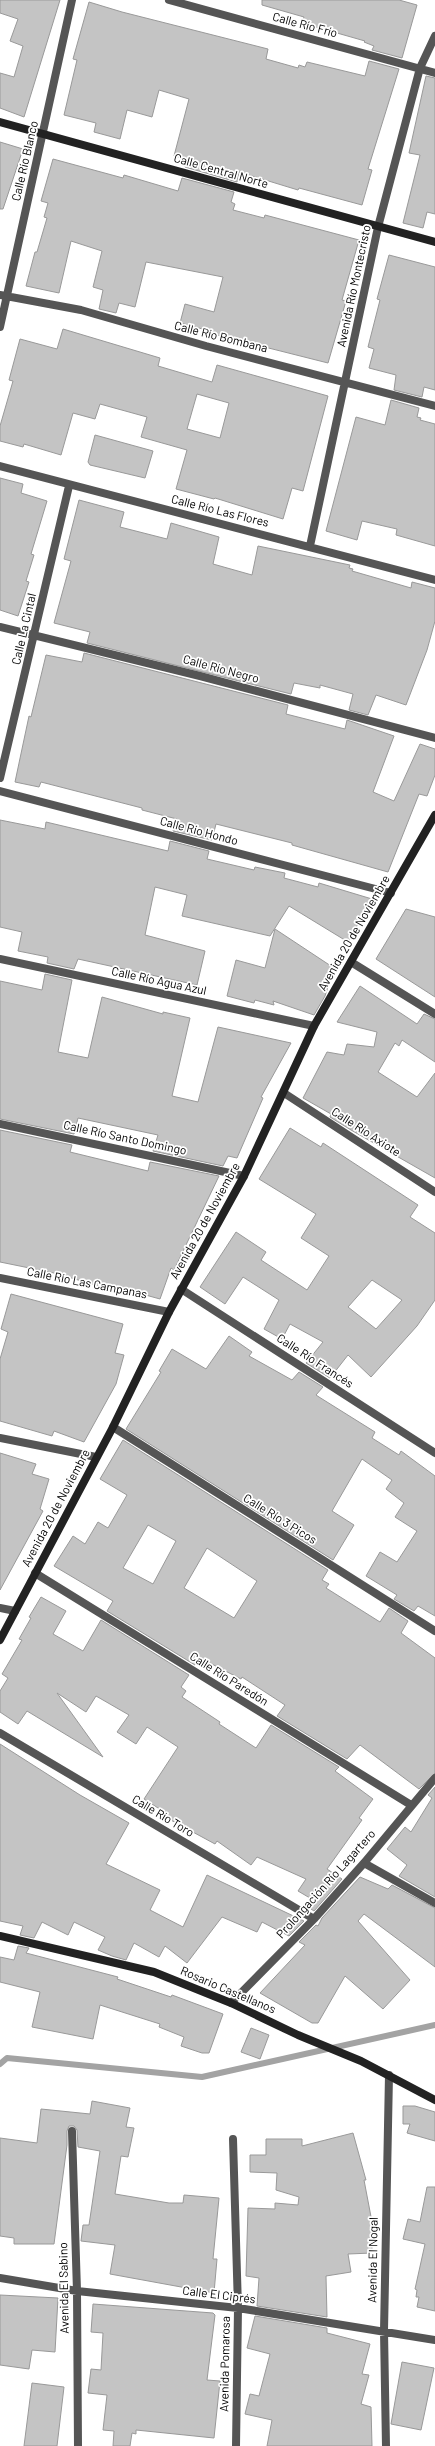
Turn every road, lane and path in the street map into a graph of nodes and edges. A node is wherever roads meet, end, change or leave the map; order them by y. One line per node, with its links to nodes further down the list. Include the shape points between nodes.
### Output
1 (72, 0): 7 (street, Calle Río Blanco)
2 (169, 0): 4 (street, Calle Río Frío)
3 (435, 36): 4 (street, Avenida Río Montecristo)
4 (420, 68): 5 (street, Calle Río Frío); 8 (street, Avenida Río Montecristo)
5 (435, 73)
6 (0, 122): 7 (street, Calle Central Norte)
7 (44, 134): 8 (street, Calle Central Norte); 10 (street, Calle Río Blanco)
8 (378, 227): 9 (street, Calle Central Norte); 12 (street, Avenida Río Montecristo)
9 (435, 242)
10 (4, 296): 11 (street, Calle Río Blanco); 12 (street, Calle Río Bombana, via 81,310 206,346)
11 (0, 327)
12 (346, 381): 13 (street, Calle Río Bombana); 16 (street, Avenida Río Montecristo)
13 (435, 406)
14 (0, 466): 15 (street, Calle Río Las Flores)
15 (69, 486): 16 (street, Calle Río Las Flores); 19 (street, Calle La Cintal)
16 (310, 546): 17 (street, Calle Río Las Flores)
17 (435, 580)
18 (0, 627): 19 (street, Calle Río Negro)
19 (35, 636): 20 (street, Calle Río Negro, via 200,676); 21 (street, Calle La Cintal)
20 (435, 738)
21 (0, 778)
22 (0, 791): 24 (street, Calle Río Hondo)
23 (434, 820): 24 (street, Avenida 20 de Noviembre)
24 (391, 893): 26 (street, Avenida 20 de Noviembre)
25 (0, 960): 28 (street, Calle Río Agua Azul)
26 (351, 962): 27 (street); 28 (street, Avenida 20 de Noviembre)
27 (435, 1014)
28 (314, 1026): 29 (street, Avenida 20 de Noviembre)
29 (284, 1093): 31 (street, Avenida 20 de Noviembre); 32 (street, Calle Río Axiote)
30 (0, 1124): 31 (street, Calle Río Santo Domingo)
31 (244, 1176): 34 (street, Avenida 20 de Noviembre)
32 (435, 1192)
33 (0, 1278): 35 (street, Calle Río Las Campanas)
34 (181, 1289): 35 (street, Avenida 20 de Noviembre); 38 (street, Calle Río Francés)
35 (169, 1312): 36 (street, Avenida 20 de Noviembre)
36 (113, 1427): 39 (street, Avenida 20 de Noviembre); 43 (street, Calle Río 3 Picos)
37 (0, 1438): 39 (street)
38 (435, 1453)
39 (96, 1458): 40 (street, Avenida 20 de Noviembre)
40 (35, 1573): 42 (street, Avenida 20 de Noviembre); 47 (street, Calle Río Paredón)
41 (0, 1608): 42 (street)
42 (15, 1611): 44 (street, Avenida 20 de Noviembre)
43 (435, 1631)
44 (0, 1640)
45 (0, 1733): 50 (street, Calle Río Toro)
46 (435, 1778): 47 (street, Prolongación Río Lagartero)
47 (411, 1805): 48 (street, Prolongación Río Lagartero)
48 (364, 1863): 49 (street); 50 (street, Prolongación Río Lagartero)
49 (435, 1903)
50 (314, 1919): 52 (street, Prolongación Río Lagartero)
51 (0, 1936): 52 (street, Rosario Castellanos, via 154,1972)
52 (231, 2003): 53 (street, Rosario Castellanos)
53 (389, 2075): 54 (street, Rosario Castellanos); 60 (street, Avenida El Nogal)
54 (435, 2100)
55 (72, 2130): 58 (street, Avenida El Sabino)
56 (232, 2139): 59 (street, Avenida Pomarosa)
57 (0, 2278): 58 (street, Calle El Ciprés)
58 (77, 2291): 59 (street, Calle El Ciprés); 62 (street, Avenida El Sabino)
59 (238, 2308): 60 (street, Calle El Ciprés); 63 (street, Avenida Pomarosa)
60 (384, 2331): 61 (street, Calle El Ciprés); 64 (street, Avenida El Nogal)
61 (435, 2340)
62 (78, 2446)
63 (236, 2446)
64 (386, 2446)

